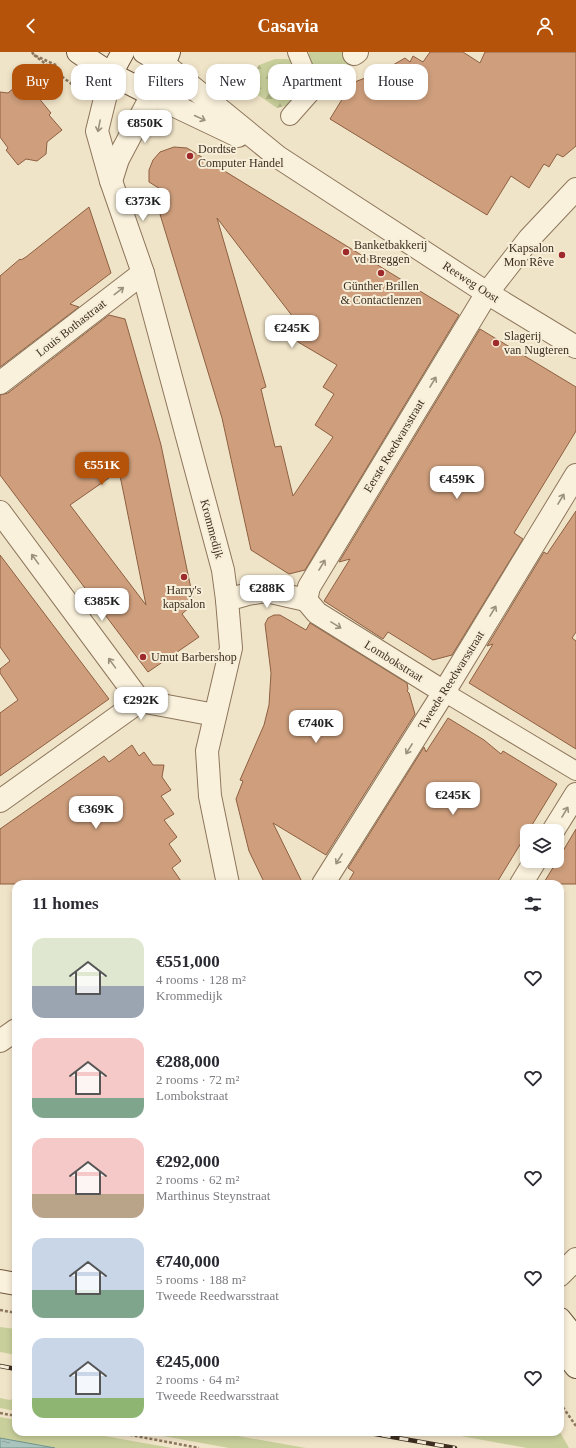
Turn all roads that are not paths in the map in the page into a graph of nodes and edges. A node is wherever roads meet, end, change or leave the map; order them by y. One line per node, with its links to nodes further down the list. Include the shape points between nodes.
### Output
1 (78, 52): 6 (street, Reeweg Oost)
2 (123, 52): 7 (street, Krommedijk)
3 (144, 52): 5 (street, Reeweg Oost)
4 (297, 52): 11 (street, via 317,88)
5 (167, 58): 12 (street, Reeweg Oost)
6 (96, 64)
7 (116, 64)
8 (105, 100): 13 (street, Krommedijk, one-way to 13, via 97,131)
9 (149, 100): 13 (street, via 118,160)
10 (163, 100): 12 (street, Reeweg Oost, one-way to 12)
11 (290, 116)
12 (267, 149): 16 (street, Reeweg Oost)
13 (111, 181): 15 (street, Krommedijk)
14 (576, 189): 16 (street, Eerste Reedwarsstraat, via 529,239)
15 (143, 273): 18 (street, Louis Bothastraat, one-way to 15); 21 (street, Krommedijk, via 223,570)
16 (487, 293): 17 (street, Reeweg Oost); 22 (street, Eerste Reedwarsstraat, one-way to 16, via 309,586)
17 (576, 347)
18 (0, 384)
19 (576, 474): 23 (street, Tweede Reedwarsstraat, one-way to 19)
20 (0, 512): 24 (street, one-way to 20)
21 (227, 600): 22 (street, via 266,591); 25 (street, Krommedijk, via 231,648)
22 (306, 600): 23 (street, Lombokstraat, one-way to 23, via 317,613)
23 (444, 692): 26 (street, Lombokstraat); 32 (street, Tweede Reedwarsstraat, one-way to 32)
24 (140, 701): 25 (street); 28 (street)
25 (215, 716): 31 (street, Krommedijk, via 207,751 210,796)
26 (576, 772)
27 (576, 794): 29 (street, one-way to 27)
28 (0, 802)
29 (557, 824)
30 (531, 868): 33 (street)
31 (226, 880)
32 (326, 880)
33 (523, 880)
34 (12, 1033): 35 (street)
35 (0, 1041)
36 (576, 1259): 37 (street)
37 (564, 1271)
38 (0, 1281): 39 (street)
39 (12, 1283)
40 (564, 1324): 41 (street)
41 (576, 1339)
42 (564, 1352): 43 (street)
43 (576, 1366)

